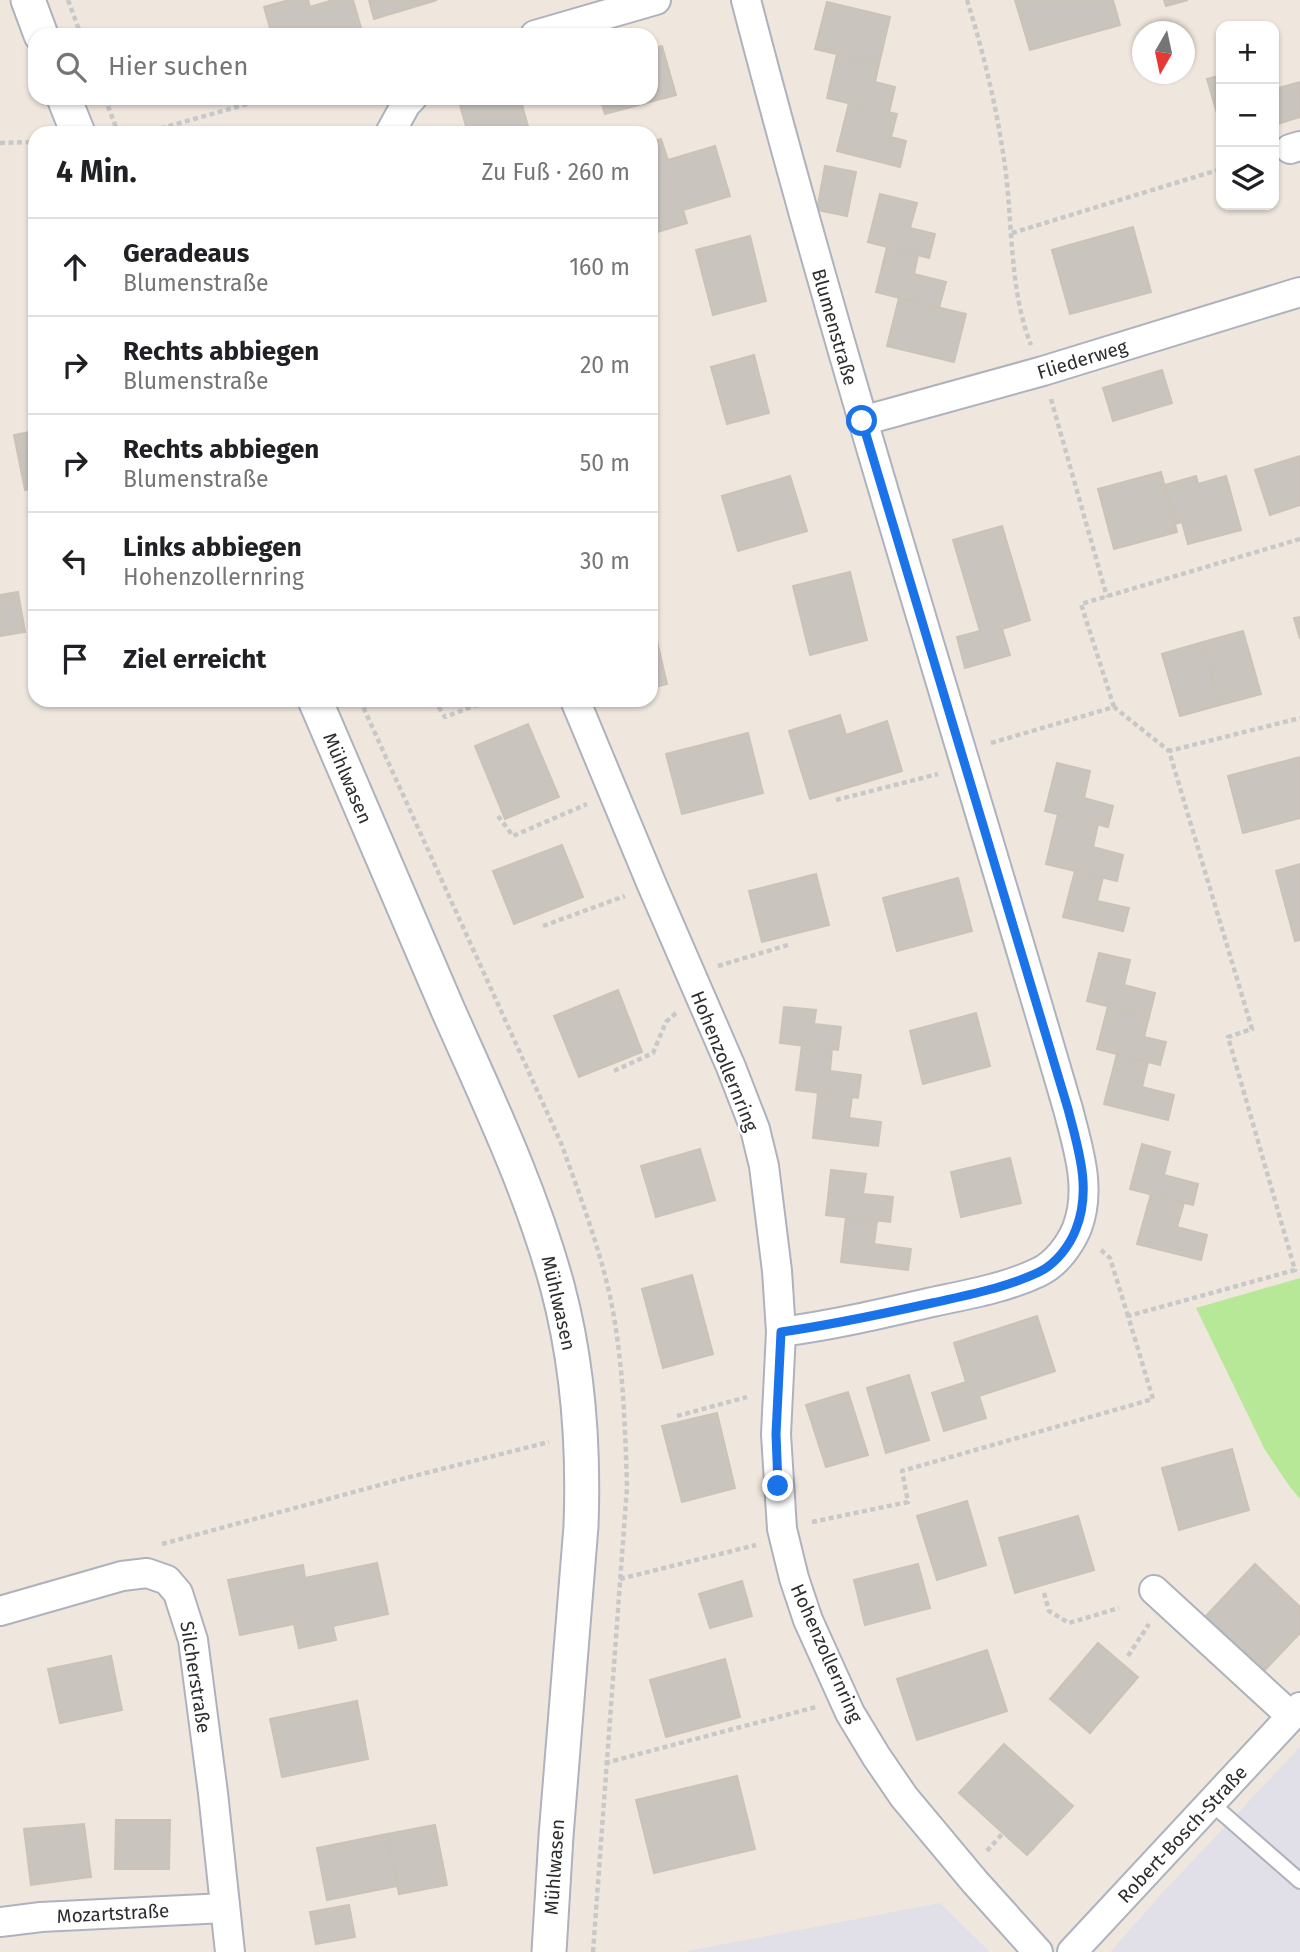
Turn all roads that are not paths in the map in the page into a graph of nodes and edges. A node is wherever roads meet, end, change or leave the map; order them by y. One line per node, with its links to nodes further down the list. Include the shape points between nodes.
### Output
1 (28, 0): 4 (street)
2 (656, 0): 5 (street)
3 (746, 0): 11 (street, Blumenstraße)
4 (38, 28)
5 (558, 28)
6 (67, 105): 8 (street)
7 (405, 105): 9 (street)
8 (75, 126)
9 (394, 126)
10 (1300, 292): 11 (street, Fliederweg)
11 (862, 421): 14 (street, Blumenstraße, via 1062,1088 1081,1160 1084,1195 1076,1229 1062,1254 1041,1271 875,1316)
12 (318, 707): 23 (street, Mühlwasen, via 509,1149 539,1227 568,1331 583,1480)
13 (578, 707): 14 (street, Hohenzollernring, via 755,1129 778,1271)
14 (781, 1332): 24 (street, Hohenzollernring, via 776,1434 783,1533 808,1620 844,1699 904,1797)
15 (1154, 1590): 17 (street, Robert-Bosch-Straße)
16 (0, 1611): 20 (street, Silcherstraße, via 147,1573 167,1580 178,1593 193,1640)
17 (1296, 1712): 18 (street, Robert-Bosch-Straße)
18 (1211, 1803): 19 (lane); 25 (street, Robert-Bosch-Straße)
19 (1300, 1881)
20 (225, 1908): 21 (street, Mozartstraße); 22 (street, Silcherstraße)
21 (0, 1922)
22 (230, 1952)
23 (549, 1952)
24 (1038, 1952)
25 (1073, 1952)

